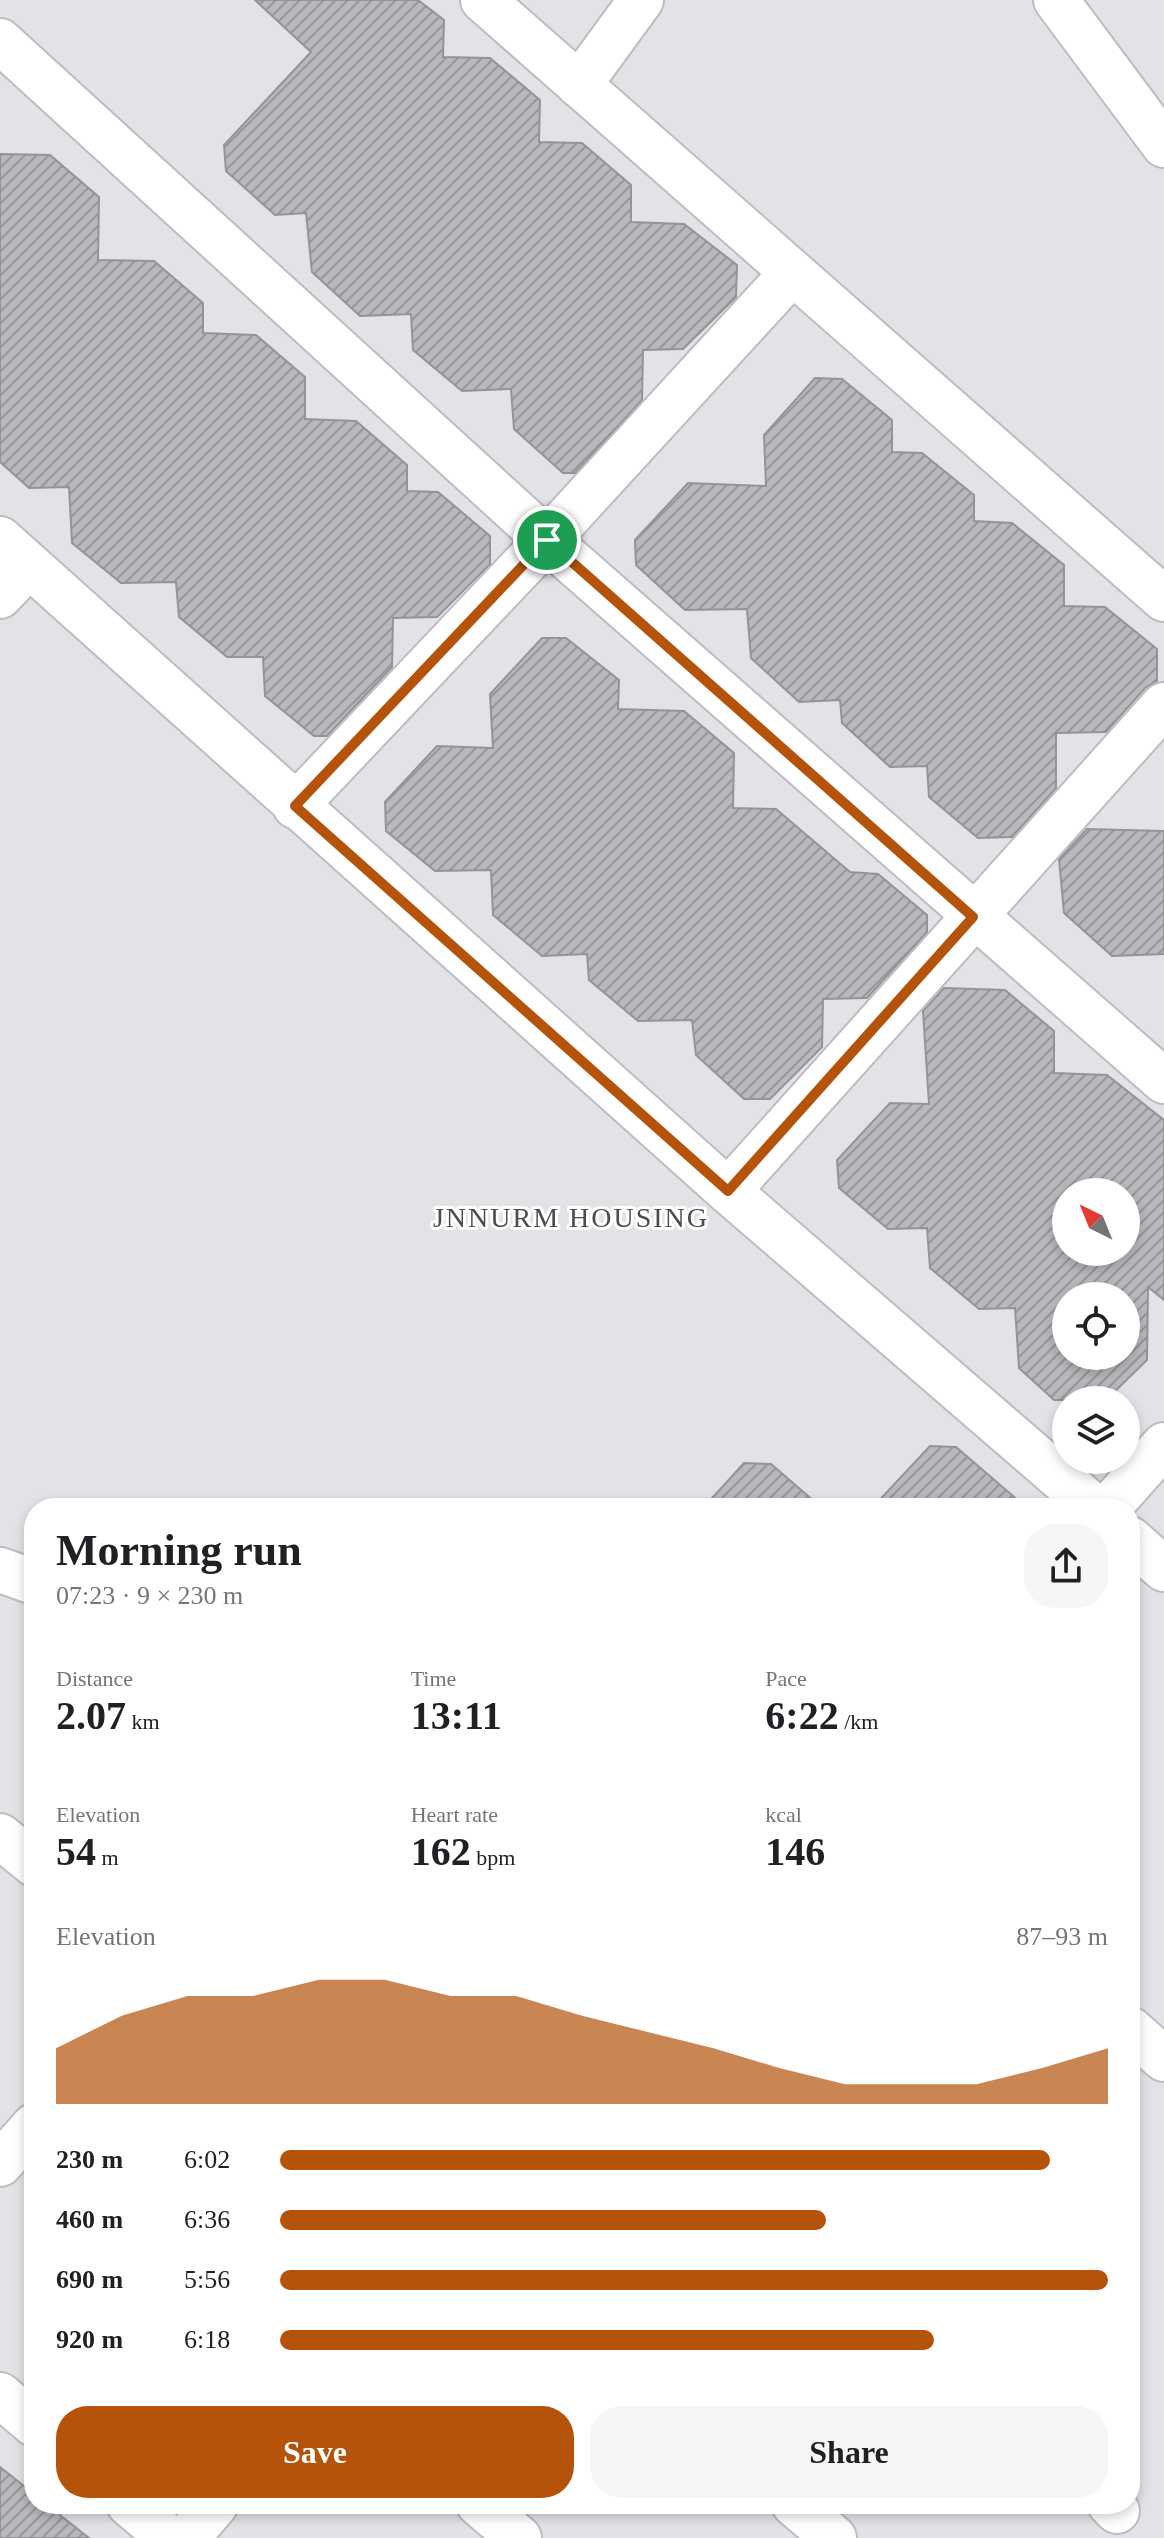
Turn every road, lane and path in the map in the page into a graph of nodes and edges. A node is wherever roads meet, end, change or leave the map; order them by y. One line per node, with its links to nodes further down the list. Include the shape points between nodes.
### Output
1 (483, 0): 5 (street)
2 (641, 0): 5 (street)
3 (1056, 0): 6 (street)
4 (0, 41): 8 (street)
5 (579, 85): 7 (street)
6 (1164, 145)
7 (792, 273): 8 (street); 10 (street)
8 (547, 540): 12 (street); 13 (street)
9 (10, 567): 12 (street)
10 (1164, 599)
11 (1164, 705): 13 (street)
12 (295, 806): 15 (street)
13 (973, 917): 14 (street); 15 (street)
14 (1164, 1081)
15 (728, 1191): 17 (street)
16 (1164, 1445): 18 (street)
17 (1083, 1498)
18 (1117, 1498)
19 (1140, 1548): 20 (street)
20 (1164, 1569)
21 (0, 1570): 22 (street)
22 (24, 1578)
23 (0, 1836): 24 (street)
24 (24, 1856)
25 (1140, 2038): 26 (street)
26 (1164, 2059)
27 (0, 2395): 28 (street)
28 (24, 2415)
29 (141, 2514): 33 (street)
30 (207, 2514): 34 (street)
31 (491, 2514): 35 (street)
32 (806, 2514): 36 (street)
33 (169, 2538)
34 (187, 2538)
35 (519, 2538)
36 (834, 2538)

